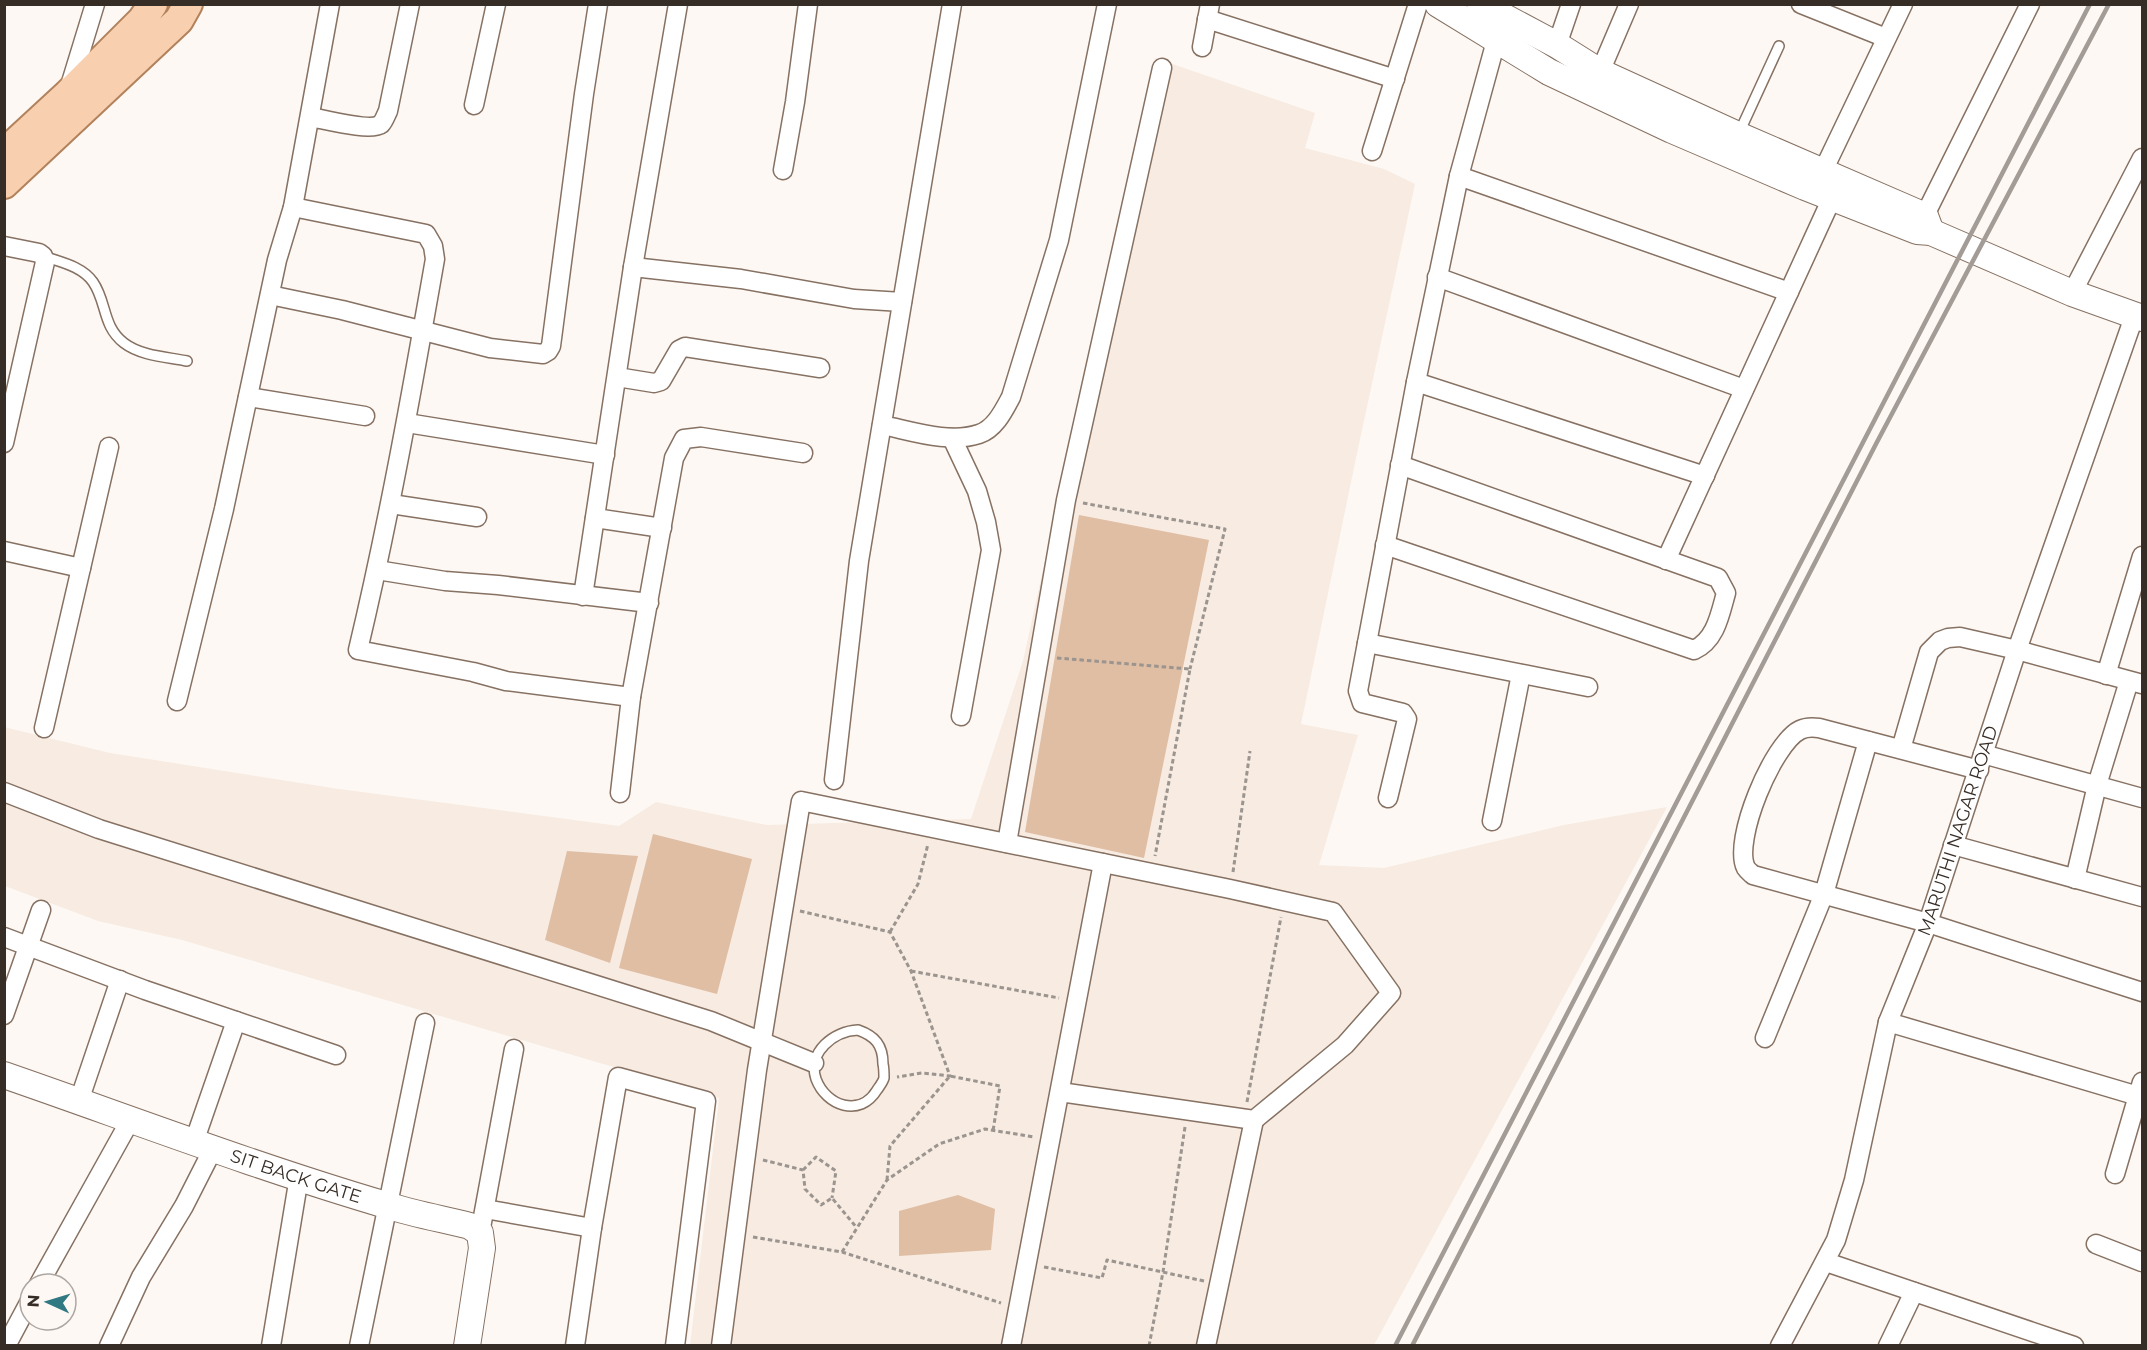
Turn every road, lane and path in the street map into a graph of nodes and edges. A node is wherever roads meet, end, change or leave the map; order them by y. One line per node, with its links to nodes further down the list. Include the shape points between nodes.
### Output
1 (95, 4): 29 (street)
2 (153, 4): 29 (main road)
3 (188, 4): 40 (main road, via 179,20)
4 (330, 4): 31 (street)
5 (410, 4): 31 (street, via 388,111 381,123 365,127)
6 (496, 4): 30 (street)
7 (598, 4): 53 (street, via 551,346 543,354 490,348)
8 (678, 4): 46 (street)
9 (808, 4): 36 (street)
10 (952, 4): 51 (street)
11 (1107, 4): 63 (street, via 1059,240 1011,396 999,419 980,434)
12 (1418, 4): 28 (street)
13 (1438, 4): 21 (street)
14 (1480, 4): 21 (street)
15 (1570, 4): 23 (street)
16 (1629, 4): 27 (street)
17 (1903, 4): 22 (street)
18 (2030, 4): 43 (street)
19 (1802, 5): 22 (street)
20 (1209, 12): 25 (street); 28 (street)
21 (1501, 30): 23 (street); 38 (street); 41 (street, via 1549,72)
22 (1886, 38): 37 (street)
23 (1557, 45): 27 (street)
24 (1779, 46): 32 (lane)
25 (1202, 47)
26 (1162, 68): 70 (street)
27 (1600, 72): 32 (street)
28 (1395, 79): 33 (street)
29 (68, 94): 34 (main road)
30 (474, 105)
31 (310, 117): 42 (street)
32 (1738, 135): 37 (street)
33 (1372, 151)
34 (4, 153)
35 (2142, 158): 39 (street)
36 (783, 170)
37 (1823, 171): 43 (street)
38 (1459, 176): 47 (street); 48 (street)
39 (2137, 183): 49 (street)
40 (4, 184)
41 (1832, 198): 43 (street); 48 (street)
42 (293, 207): 50 (street); 53 (street, via 426,234 435,259)
43 (1924, 226): 49 (street)
44 (4, 246): 45 (street)
45 (43, 256): 54 (lane, via 75,268 92,281 112,331 125,344 146,354); 64 (street, via 45,262)
46 (633, 267): 51 (street, via 741,279 854,299); 56 (street)
47 (1437, 276): 57 (street); 58 (street)
48 (1789, 292): 58 (street)
49 (2072, 293): 52 (street)
50 (270, 295): 53 (street); 59 (street)
51 (902, 302): 62 (street)
52 (2140, 316): 85 (street, MARUTHI NAGAR ROAD)
53 (422, 331): 61 (street)
54 (187, 361)
55 (820, 368): 56 (street, via 685,347 679,350 661,381)
56 (617, 377): 67 (street)
57 (1416, 382): 68 (street); 69 (street)
58 (1744, 389): 69 (street)
59 (248, 397): 60 (street); 93 (street)
60 (365, 416)
61 (407, 423): 67 (street); 71 (street)
62 (882, 425): 63 (street); 100 (street, via 859,561)
63 (952, 438): 94 (street, via 977,492 991,550)
64 (4, 443)
65 (109, 447): 79 (street)
66 (803, 453): 74 (street, via 701,437 684,439 674,458)
67 (605, 456): 73 (street)
68 (1400, 465): 75 (street); 78 (street)
69 (1705, 476): 78 (street)
70 (1066, 500): 86 (street); 87 (path, via 1225,529)
71 (391, 504): 72 (street); 80 (street)
72 (477, 518)
73 (595, 518): 74 (street); 82 (street)
74 (662, 528): 83 (street)
75 (1385, 545): 78 (street, via 1694,650 1703,646 1717,625 1726,593 1718,578); 84 (street)
76 (4, 551): 79 (street)
77 (2142, 556): 81 (street)
78 (1666, 560)
79 (81, 568): 95 (street)
80 (377, 570): 82 (street); 92 (street, via 358,650 506,681)
81 (2139, 581): 89 (street)
82 (583, 596): 83 (street)
83 (649, 603): 92 (street)
84 (1367, 643): 88 (street); 104 (street, via 1359,698 1362,703 1403,713 1407,719)
85 (2017, 650): 89 (street); 97 (street, via 1960,637 1948,638 1932,647); 99 (street, MARUTHI NAGAR ROAD)
86 (1039, 657): 87 (path); 108 (street)
87 (1190, 669): 111 (path)
88 (1521, 674): 91 (street); 106 (street)
89 (2106, 675): 90 (street)
90 (2136, 682): 101 (street)
91 (1588, 687)
92 (631, 697): 103 (street)
93 (177, 701)
94 (961, 716)
95 (44, 728)
96 (1868, 741): 97 (street); 114 (street); 114 (street, via 1819,728 1798,730 1769,766 1749,816 1746,868 1753,875)
97 (1901, 749): 99 (street)
98 (1250, 751): 113 (path)
99 (1981, 762): 101 (street); 109 (street, MARUTHI NAGAR ROAD)
100 (834, 780)
101 (2097, 785): 105 (street); 112 (street)
102 (4, 792): 132 (street, via 99,829 711,1021)
103 (620, 793)
104 (1388, 798)
105 (2142, 798)
106 (1492, 821)
107 (932, 828): 108 (street); 117 (street, via 801,801); 120 (path, via 918,884)
108 (1006, 843): 110 (street)
109 (1953, 845): 112 (street); 119 (street, MARUTHI NAGAR ROAD)
110 (1103, 863): 111 (street); 126 (street)
111 (1152, 873): 116 (street)
112 (2075, 879): 115 (street)
113 (1232, 880)
114 (1824, 894): 119 (street); 131 (street)
115 (2142, 897)
116 (1284, 902): 144 (path); 144 (street, via 1333,912 1391,993 1345,1045)
117 (784, 907): 120 (path); 132 (street)
118 (41, 910): 122 (street)
119 (1928, 923): 125 (street); 129 (street, MARUTHI NAGAR ROAD)
120 (890, 932): 123 (path)
121 (4, 937): 122 (street)
122 (28, 946): 124 (street); 127 (street)
123 (911, 971): 126 (path); 137 (path)
124 (120, 980): 128 (street); 141 (street)
125 (2142, 992)
126 (1077, 1001): 140 (street)
127 (4, 1015)
128 (236, 1021): 134 (street); 147 (street)
129 (1888, 1022): 139 (street); 161 (street, MARUTHI NAGAR ROAD, via 1854,1180)
130 (425, 1023): 154 (street)
131 (1765, 1038)
132 (762, 1042): 135 (street); 148 (street)
133 (514, 1049): 155 (street)
134 (336, 1055)
135 (814, 1063): 138 (lane, via 823,1092 833,1102 845,1106 860,1105 874,1096); 138 (lane, via 832,1037 858,1030 877,1042 884,1056)
136 (4, 1075): 141 (street, SIT BACK GATE)
137 (950, 1076): 138 (path, via 922,1073); 145 (path, via 1000,1086); 152 (path, via 890,1146)
138 (884, 1080)
139 (2140, 1089): 150 (street)
140 (1060, 1092): 142 (street); 146 (street)
141 (79, 1101): 143 (street, SIT BACK GATE)
142 (1188, 1110): 144 (street); 165 (path)
143 (131, 1119): 147 (street, SIT BACK GATE); 164 (street)
144 (1249, 1119): 166 (street)
145 (993, 1131): 146 (path); 152 (path, via 939,1144)
146 (1050, 1140): 163 (street)
147 (203, 1146): 151 (street, SIT BACK GATE); 171 (street, via 184,1206 141,1277)
148 (747, 1156): 149 (path); 158 (street)
149 (803, 1170): 153 (path, via 805,1189 821,1205); 153 (path, via 816,1157 836,1171)
150 (2115, 1174)
151 (299, 1178): 154 (street, SIT BACK GATE); 172 (street)
152 (887, 1180): 157 (path)
153 (832, 1198): 157 (path)
154 (387, 1206): 155 (street, SIT BACK GATE, via 470,1226); 173 (street)
155 (482, 1221): 156 (street); 174 (street, via 482,1248)
156 (592, 1228): 175 (street); 176 (street, via 618,1077 706,1101)
157 (857, 1228): 160 (path)
158 (736, 1234): 160 (path); 177 (street)
159 (2096, 1244): 162 (street)
160 (842, 1252): 168 (path)
161 (1826, 1262): 167 (street); 181 (street, MARUTHI NAGAR ROAD)
162 (2142, 1262)
163 (1027, 1264): 165 (path, via 1102,1278 1107,1260); 168 (street)
164 (46, 1272)
165 (1163, 1272): 166 (path); 179 (path)
166 (1219, 1284): 180 (street)
167 (1914, 1292): 182 (street); 183 (street)
168 (1018, 1309): 178 (street)
169 (18, 1324): 170 (street)
170 (6, 1346)
171 (109, 1346)
172 (271, 1346)
173 (359, 1346)
174 (467, 1346)
175 (575, 1346)
176 (675, 1346)
177 (721, 1346)
178 (1011, 1346)
179 (1149, 1346)
180 (1206, 1346)
181 (1780, 1346)
182 (1888, 1346)
183 (2074, 1346)

